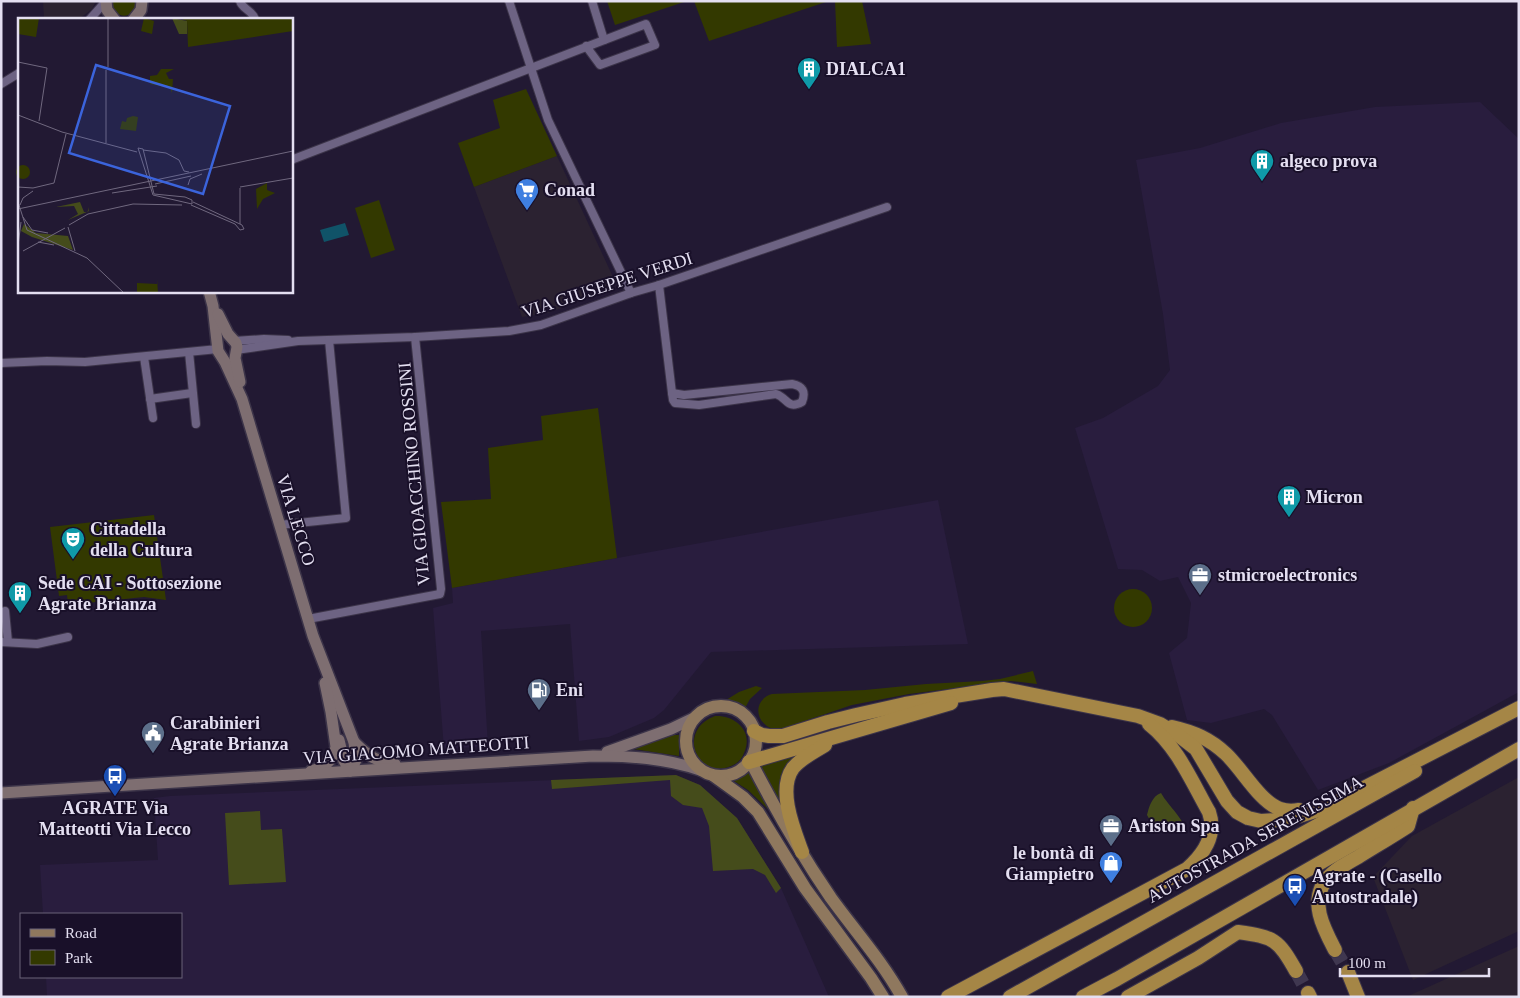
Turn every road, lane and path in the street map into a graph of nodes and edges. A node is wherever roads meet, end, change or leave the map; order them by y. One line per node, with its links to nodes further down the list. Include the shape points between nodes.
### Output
1 (106, 1): 5 (street); 6 (street, via 107,10)
2 (240, 1): 7 (street)
3 (509, 1): 10 (street)
4 (592, 1): 8 (street)
5 (91, 18)
6 (113, 18)
7 (255, 18)
8 (604, 40): 9 (street); 9 (street, via 646,24 655,45 600,65)
9 (586, 46): 10 (street)
10 (531, 68): 13 (street); 17 (street, via 548,120)
11 (18, 74): 12 (street)
12 (1, 84)
13 (292, 160)
14 (886, 207): 15 (street, VIA GIUSEPPE VERDI)
15 (659, 285): 17 (street, VIA GIUSEPPE VERDI); 27 (street)
16 (209, 292): 18 (street, VIA LECCO)
17 (631, 293): 19 (street, VIA GIUSEPPE VERDI, via 526,328)
18 (213, 306): 21 (street, VIA LECCO); 22 (street, VIA LECCO)
19 (415, 337): 20 (street, VIA GIUSEPPE VERDI); 34 (street, VIA GIOACCHINO ROSSINI, via 440,594)
20 (329, 340): 21 (street, VIA GIUSEPPE VERDI); 32 (street, via 346,518)
21 (234, 345): 22 (street, via 224,338); 22 (street, via 230,356); 29 (street, VIA LECCO)
22 (219, 349): 23 (street); 29 (street, VIA LECCO)
23 (189, 352): 24 (street); 26 (street)
24 (144, 357): 25 (street, via 85,362); 28 (street)
25 (1, 363)
26 (192, 393): 28 (street); 31 (street)
27 (672, 393): 27 (street, via 675,403 699,405 776,394 783,396 792,406 802,402 804,395 803,389 792,384 684,395)
28 (150, 399): 30 (street)
29 (242, 399): 32 (street, VIA LECCO)
30 (153, 418)
31 (196, 424)
32 (279, 525): 34 (street, VIA LECCO)
33 (5, 611): 36 (street)
34 (308, 619): 37 (street, VIA LECCO)
35 (68, 637): 36 (street, via 37,644)
36 (5, 642)
37 (318, 650): 40 (street, VIA LECCO); 47 (street, VIA LECCO)
38 (992, 690): 42 (highway, via 1044,696); 45 (highway, via 905,704 780,736); 46 (highway)
39 (1519, 708): 57 (highway)
40 (331, 712): 53 (street, VIA LECCO, via 344,761); 54 (street, VIA LECCO, via 336,747 332,758 324,766)
41 (1519, 714): 66 (highway, AUTOSTRADA SERENISSIMA)
42 (1138, 716): 44 (highway); 65 (highway, via 1168,742 1210,812 1209,841 1198,858 1187,869)
43 (696, 717): 45 (main road, via 714,707 729,708 746,717); 49 (street, VIA GIACOMO MATTEOTTI); 52 (main road, via 688,730 686,744 690,759)
44 (1160, 724): 57 (highway, via 1206,738 1280,809); 57 (highway, via 1196,749 1227,801 1241,815 1268,821)
45 (754, 731): 50 (main road, via 755,746)
46 (851, 733): 50 (highway); 59 (highway, via 812,753 790,774 787,797)
47 (354, 742): 51 (street, VIA LECCO, via 375,759); 53 (street, VIA LECCO, via 356,760)
48 (1519, 749): 58 (highway)
49 (593, 756): 51 (street, VIA GIACOMO MATTEOTTI); 52 (street, VIA GIACOMO MATTEOTTI, via 652,758)
50 (750, 761): 55 (main road, via 730,775); 59 (main road)
51 (416, 767): 53 (street, VIA GIACOMO MATTEOTTI)
52 (700, 770): 55 (main road)
53 (350, 771): 54 (street, VIA GIACOMO MATTEOTTI)
54 (295, 775): 56 (street, VIA GIACOMO MATTEOTTI)
55 (714, 776): 63 (main road, via 754,807 764,820 811,897)
56 (1, 793)
57 (1325, 808)
58 (1413, 808): 60 (highway, via 1408,826 1347,863 1324,883 1319,900 1320,917); 67 (highway)
59 (802, 852): 64 (main road)
60 (1335, 950)
61 (1296, 971): 68 (highway, via 1277,943 1263,936 1238,932)
62 (1348, 972): 69 (highway)
63 (883, 997)
64 (902, 997)
65 (948, 997)
66 (1010, 997)
67 (1083, 997)
68 (1128, 997)
69 (1358, 997)

